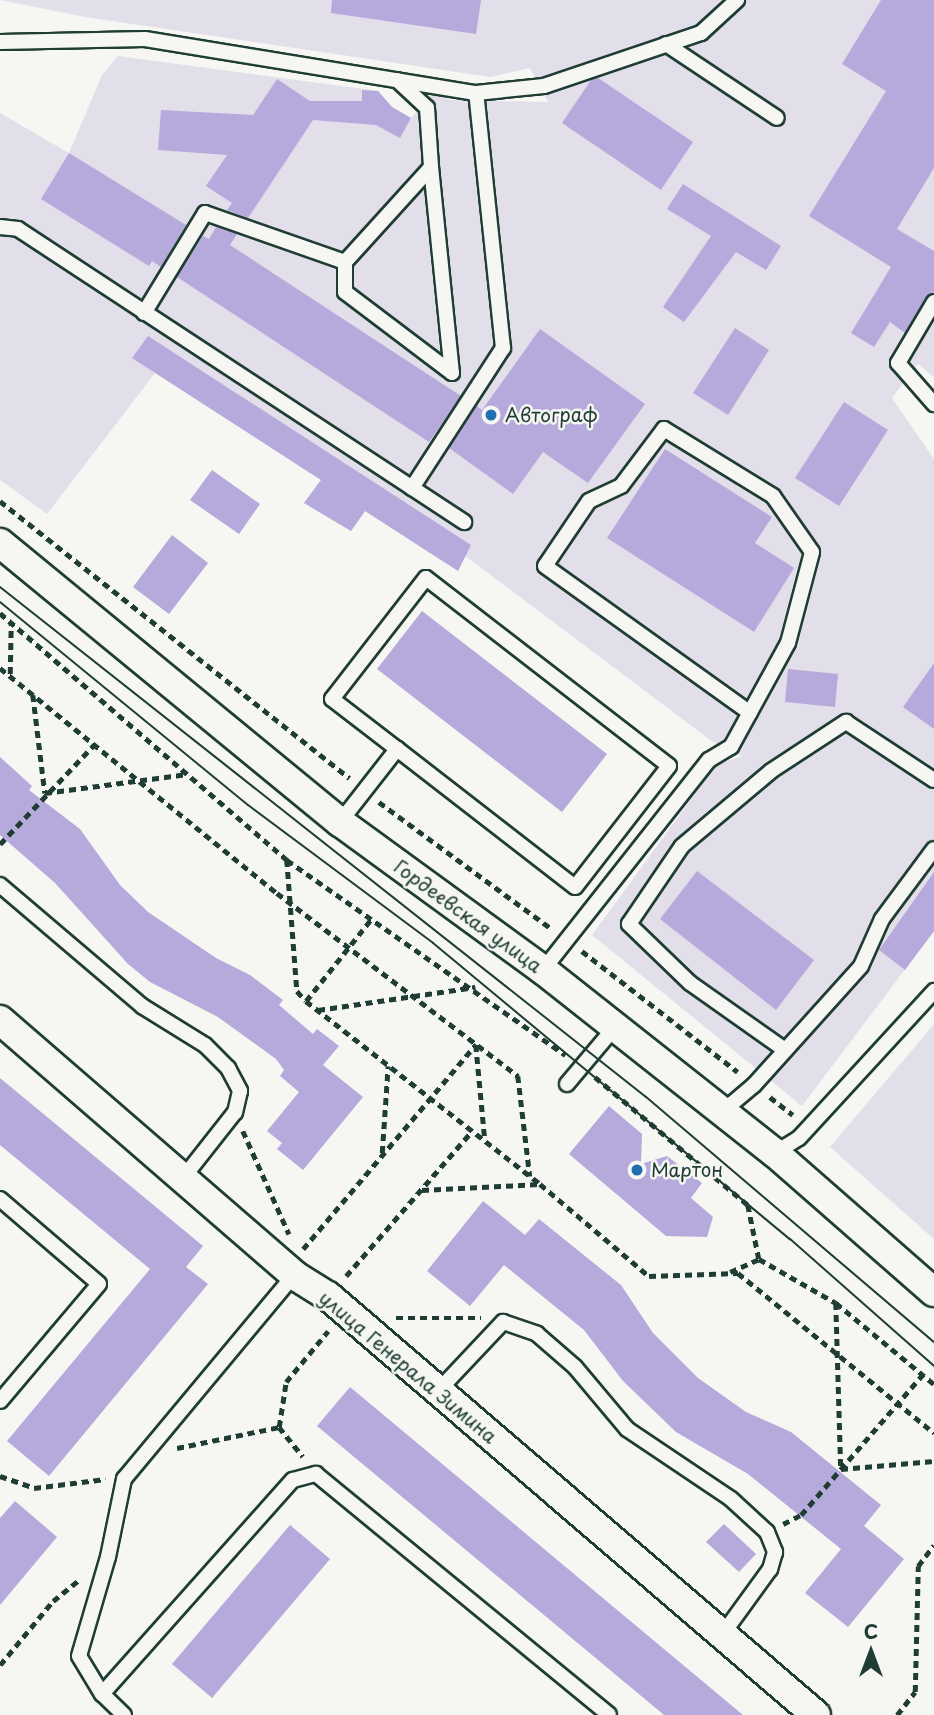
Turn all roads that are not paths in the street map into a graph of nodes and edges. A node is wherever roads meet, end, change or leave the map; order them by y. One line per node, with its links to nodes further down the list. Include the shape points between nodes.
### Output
1 (737, 0): 3 (lane, via 701,33)
2 (0, 42): 4 (lane, via 145,39)
3 (666, 44): 5 (lane, via 544,86); 6 (lane)
4 (396, 80): 5 (lane); 7 (lane, via 427,108)
5 (476, 93): 13 (lane, via 503,348)
6 (777, 118)
7 (431, 167): 9 (lane); 9 (lane, via 452,373 345,292)
8 (0, 227): 11 (lane, via 19,229)
9 (345, 262): 11 (lane, via 205,213)
10 (934, 302): 12 (lane, via 898,363)
11 (144, 313): 13 (lane)
12 (934, 404)
13 (412, 488): 14 (lane)
14 (464, 522)
15 (0, 543): 19 (street, Гордеевская улица)
16 (750, 713): 16 (lane, via 788,643 812,552 773,496 664,429 621,486 589,501 545,566); 22 (lane, via 731,747 709,760)
17 (397, 749): 17 (lane, via 332,699 426,578 669,766 575,887); 19 (lane)
18 (934, 780): 26 (lane, via 846,722 771,771 682,846 629,924 690,983)
19 (340, 822): 22 (street, Гордеевская улица)
20 (934, 849): 26 (lane, via 882,919 860,965)
21 (0, 886): 30 (lane, via 142,1006 205,1045 228,1068 240,1091 235,1112)
22 (543, 971): 25 (street, Гордеевская улица)
23 (934, 991): 29 (lane, via 799,1138)
24 (0, 1020): 30 (street, улица Генерала Зимина)
25 (615, 1027): 27 (lane); 28 (street, Гордеевская улица)
26 (785, 1050): 28 (lane)
27 (567, 1084)
28 (722, 1112): 29 (street, Гордеевская улица)
29 (775, 1153): 33 (street, Гордеевская улица)
30 (183, 1178): 32 (street, улица Генерала Зимина)
31 (0, 1199): 35 (lane, via 99,1284)
32 (294, 1275): 34 (street, улица Генерала Зимина, via 342,1309); 37 (lane, via 124,1479 108,1557 79,1657)
33 (934, 1292)
34 (438, 1391): 36 (street, улица Генерала Зимина); 36 (lane, via 503,1322 537,1334 575,1367 627,1429 731,1499 767,1532 775,1552 770,1569)
35 (0, 1401)
36 (722, 1634): 40 (street, улица Генерала Зимина)
37 (102, 1694): 38 (lane); 39 (lane, via 293,1480 316,1474)
38 (124, 1715)
39 (609, 1715)
40 (816, 1715)

